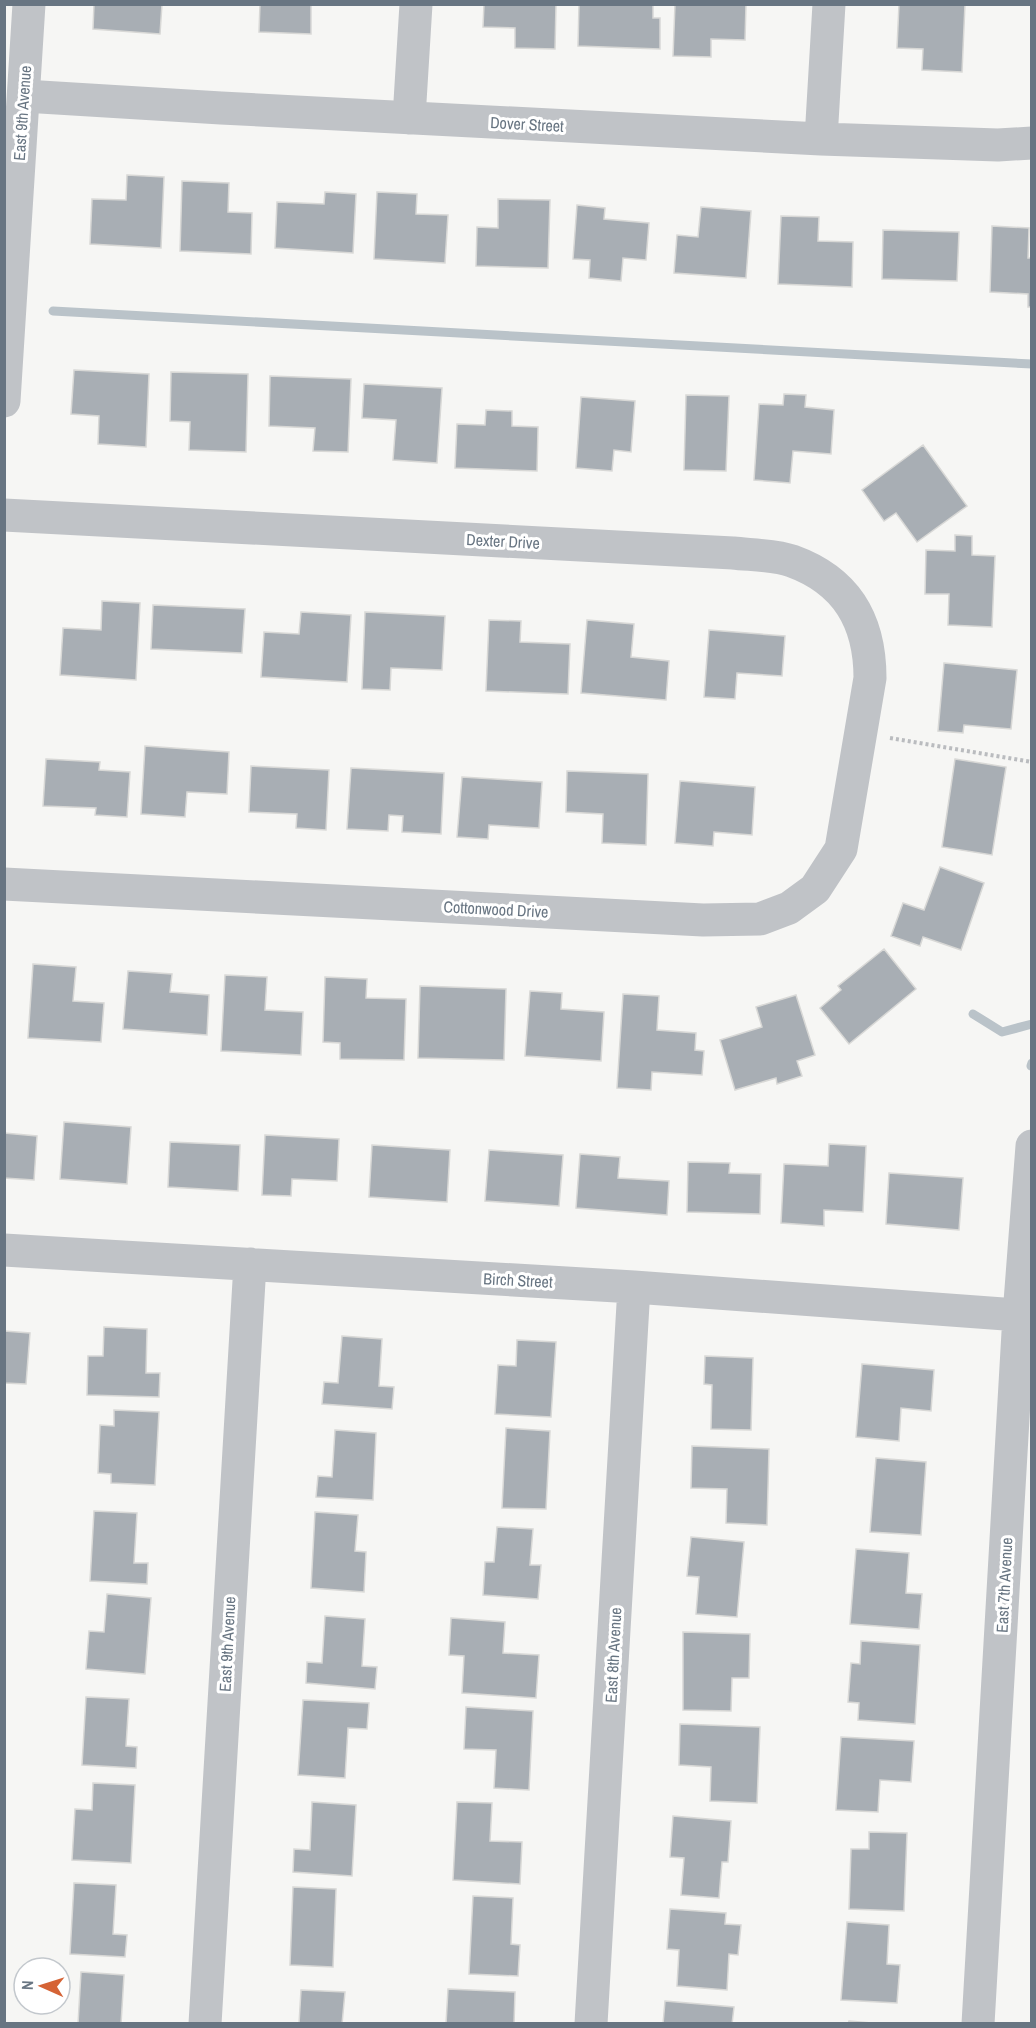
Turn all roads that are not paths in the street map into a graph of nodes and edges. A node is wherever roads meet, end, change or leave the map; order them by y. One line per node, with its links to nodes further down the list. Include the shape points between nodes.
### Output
1 (29, 4): 4 (street, East 9th Avenue)
2 (416, 4): 5 (street)
3 (829, 4): 6 (street)
4 (24, 96): 5 (street, Dover Street); 8 (street, East 9th Avenue)
5 (409, 118): 6 (street, Dover Street)
6 (821, 139): 7 (street, Dover Street, via 998,146)
7 (1032, 143)
8 (4, 401)
9 (4, 515): 10 (street, Dexter Drive, via 733,553 790,560 822,575 848,599 864,627 870,678)
10 (861, 734): 11 (street, Cottonwood Drive, via 841,849 815,889 789,908 760,919 703,920)
11 (4, 884)
12 (1032, 1146): 16 (street, East 7th Avenue)
13 (4, 1250): 14 (street, Birch Street)
14 (250, 1264): 15 (street, Birch Street); 17 (street, East 9th Avenue)
15 (634, 1287): 16 (street, Birch Street); 18 (street, East 8th Avenue)
16 (1025, 1315): 19 (street, East 7th Avenue)
17 (205, 2024)
18 (591, 2024)
19 (978, 2024)

